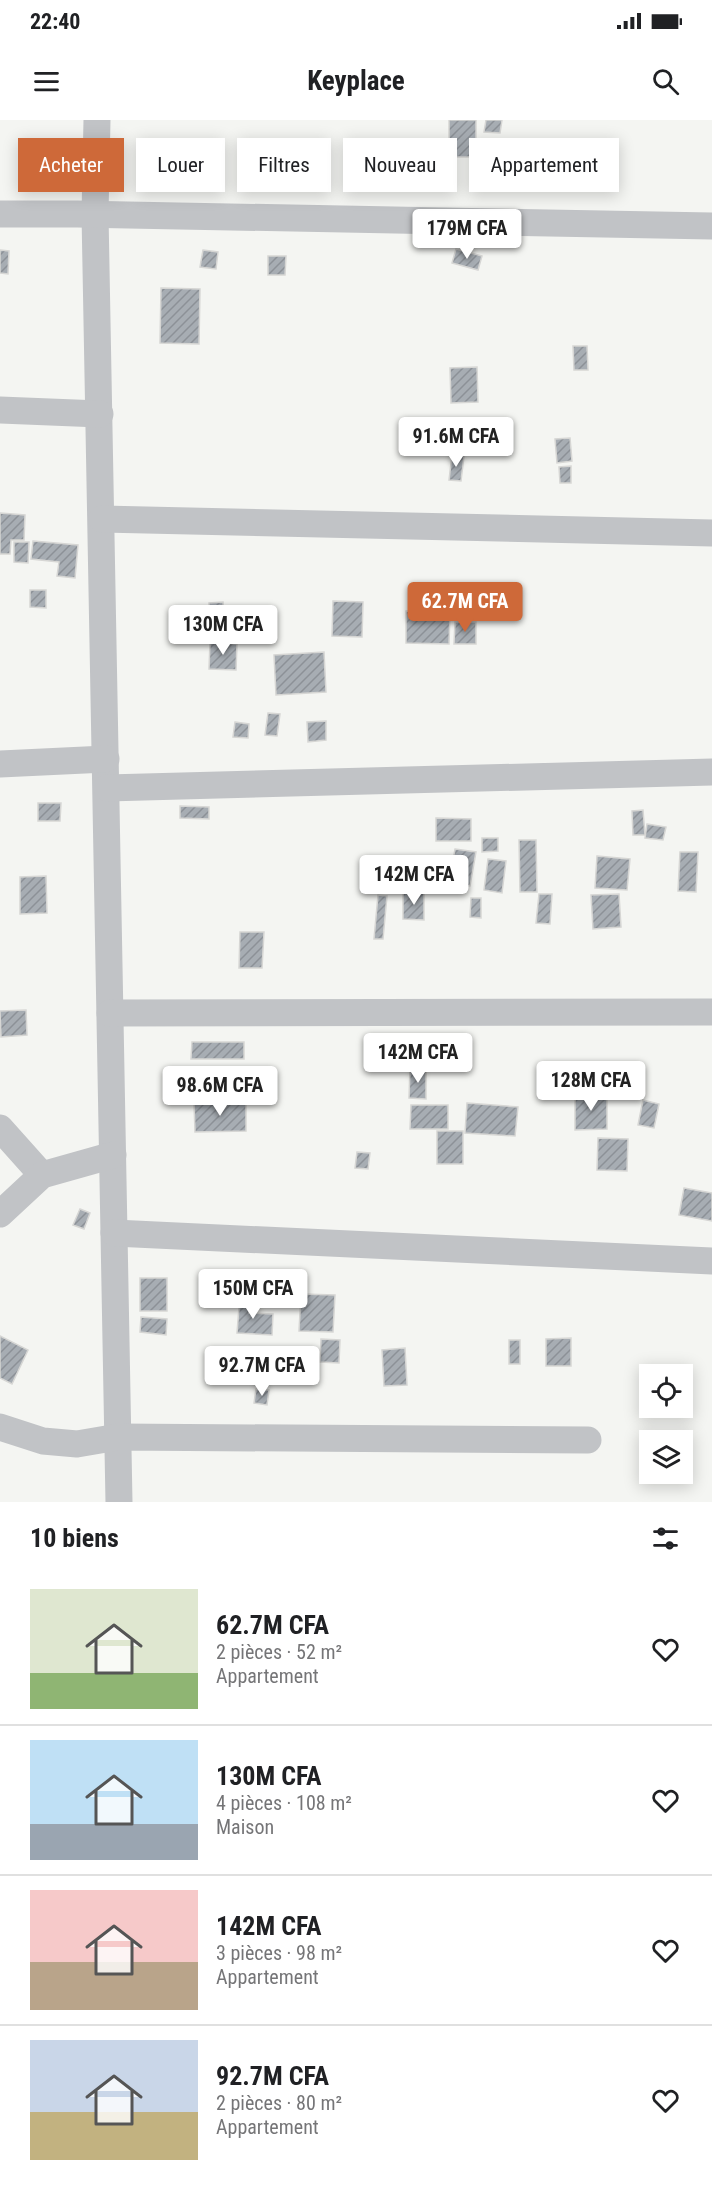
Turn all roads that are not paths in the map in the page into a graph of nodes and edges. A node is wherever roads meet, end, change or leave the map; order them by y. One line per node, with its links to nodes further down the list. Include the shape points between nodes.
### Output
1 (97, 120): 3 (street)
2 (0, 214): 3 (street)
3 (96, 214): 4 (street); 6 (street)
4 (712, 226)
5 (0, 410): 6 (street)
6 (100, 414): 7 (street)
7 (102, 519): 8 (street); 9 (street)
8 (712, 533)
9 (106, 759): 10 (street); 12 (street)
10 (0, 764)
11 (712, 772): 12 (street)
12 (106, 788): 14 (street)
13 (712, 1012): 14 (street)
14 (110, 1013): 16 (street)
15 (0, 1128): 17 (street)
16 (113, 1155): 17 (street); 19 (street)
17 (42, 1175): 18 (street)
18 (0, 1214)
19 (114, 1233): 20 (street); 22 (street)
20 (712, 1262)
21 (0, 1427): 22 (street, via 43,1441 76,1444)
22 (118, 1437): 23 (street); 24 (street)
23 (588, 1440)
24 (119, 1502)

